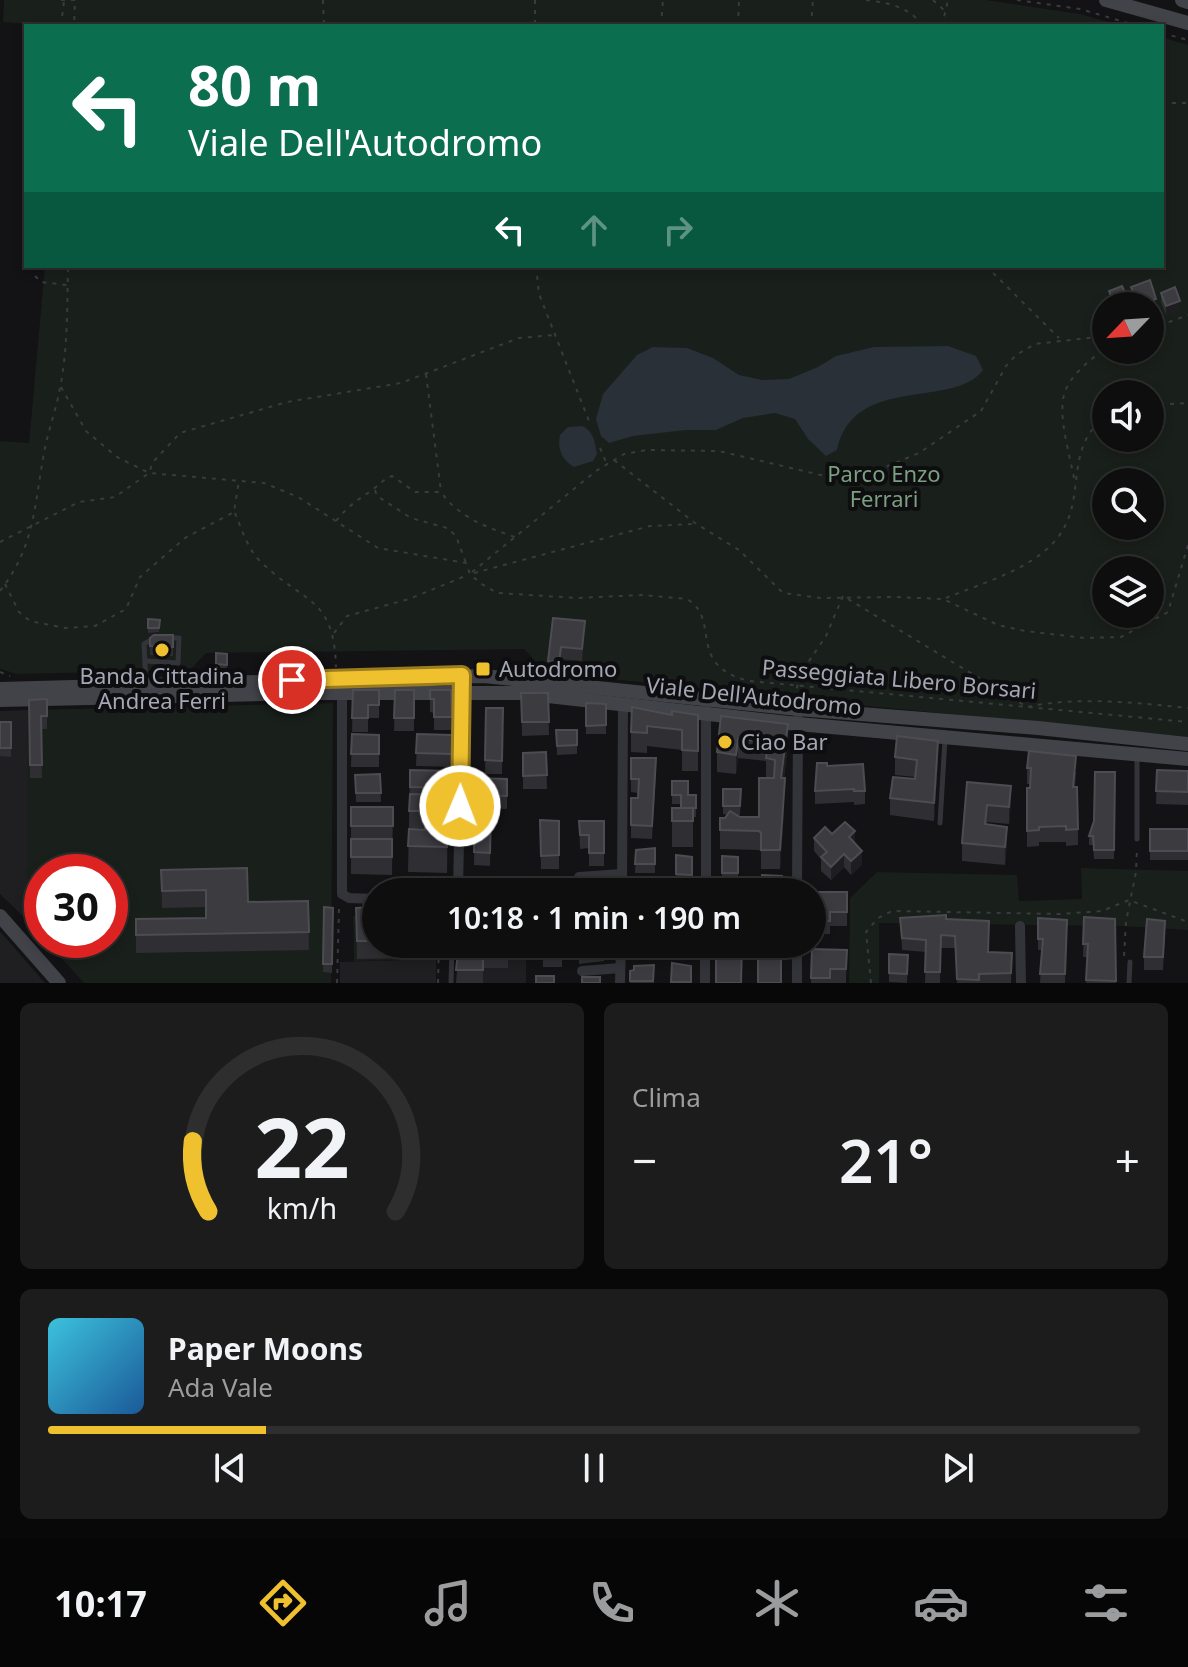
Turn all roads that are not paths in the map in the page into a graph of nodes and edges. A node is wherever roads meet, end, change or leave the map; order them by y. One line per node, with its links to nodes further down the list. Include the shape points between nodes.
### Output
1 (1106, 0): 2 (street)
2 (1188, 23)
3 (146, 661): 3 (lane, via 147,640 179,638 178,663); 5 (lane)
4 (462, 675): 6 (street, Viale Dell'Autodromo); 7 (street, Viale Dell'Autodromo); 11 (street)
5 (146, 685): 8 (street, Viale Dell'Autodromo); 9 (street, Viale Dell'Autodromo)
6 (314, 686): 8 (street, Viale Dell'Autodromo); 10 (street, Viale Dell'Autodromo)
7 (521, 686): 11 (street, Viale Dell'Autodromo); 12 (street, Viale Dell'Autodromo); 13 (street, Viale Dell'Autodromo)
8 (210, 689): 9 (street, Viale Dell'Autodromo)
9 (3, 690)
10 (342, 693): 11 (street, Viale Dell'Autodromo); 28 (street, via 342,894)
11 (462, 693): 24 (street)
12 (623, 704): 13 (street, Viale Dell'Autodromo); 22 (street)
13 (706, 706): 14 (street, Viale Dell'Autodromo); 26 (street)
14 (796, 714): 15 (street, Viale Dell'Autodromo, via 893,738); 16 (street, Viale Dell'Autodromo, via 1038,728); 27 (street)
15 (944, 744): 17 (lane); 18 (street, Viale Dell'Autodromo); 20 (lane)
16 (1188, 744)
17 (931, 749)
18 (1137, 755): 19 (street, Viale Dell'Autodromo); 21 (lane)
19 (1188, 759)
20 (940, 823)
21 (1137, 839)
22 (622, 874): 23 (street); 25 (street)
23 (579, 877)
24 (458, 878)
25 (622, 878)
26 (706, 878)
27 (797, 878)
28 (362, 899)
29 (0, 916): 38 (street)
30 (1020, 926): 43 (street)
31 (452, 958): 39 (lane)
32 (620, 958): 36 (street)
33 (705, 958): 41 (street)
34 (797, 958): 42 (street)
35 (1130, 962): 44 (lane)
36 (620, 968): 37 (street); 40 (street)
37 (582, 971)
38 (59, 983)
39 (451, 983)
40 (620, 983)
41 (705, 983)
42 (797, 983)
43 (1021, 983)
44 (1129, 983)

